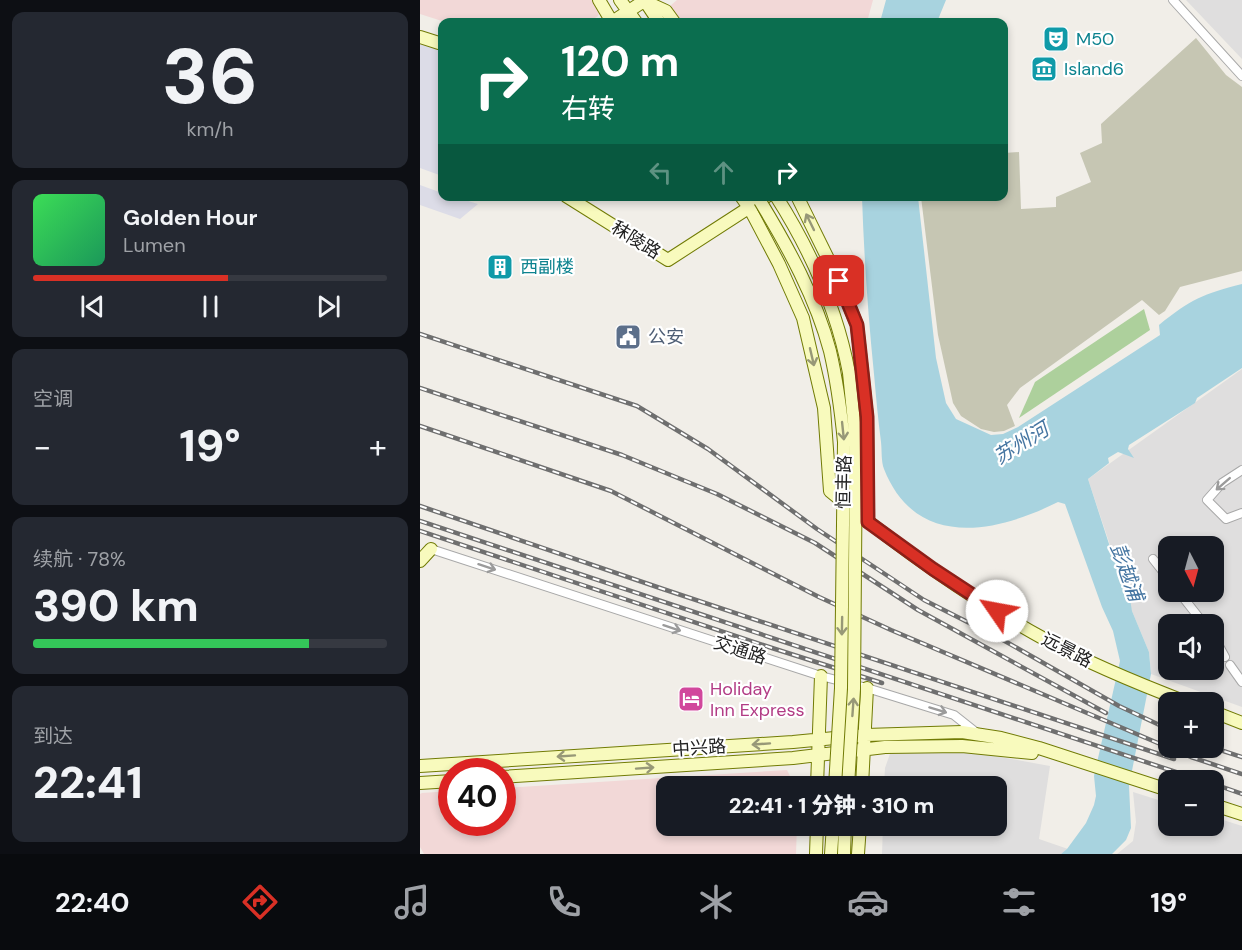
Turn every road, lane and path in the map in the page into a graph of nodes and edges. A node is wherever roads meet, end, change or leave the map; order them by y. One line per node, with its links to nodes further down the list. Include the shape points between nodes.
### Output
1 (599, 0): 6 (main road)
2 (620, 0): 5 (main road)
3 (645, 0): 5 (main road); 7 (main road); 8 (main road)
4 (1173, 0): 11 (street)
5 (627, 17)
6 (610, 18)
7 (656, 18)
8 (671, 18)
9 (420, 37): 10 (main road)
10 (438, 43)
11 (1242, 76)
12 (574, 201): 18 (main road, 秣陵路, via 668,260)
13 (744, 201): 18 (main road, 远景路)
14 (760, 201): 18 (main road, 秣陵路)
15 (760, 201): 43 (main road, 恒丰路, one-way to 43, bridge, via 815,307 830,351 841,408 841,688)
16 (779, 201): 44 (main road, 恒丰路, one-way to 16, bridge, via 854,689 856,442 852,398 845,350 830,301)
17 (799, 201): 21 (main road, one-way to 17, via 867,417 857,325)
18 (750, 209): 21 (main road, 远景路, one-way to 21, via 803,318 824,408 830,491)
19 (1242, 470): 20 (street, one-way to 20, via 1222,483 1207,500 1226,519)
20 (1242, 513)
21 (868, 522): 32 (main road, 远景路, via 1013,621 1056,646)
22 (432, 549): 24 (main road); 29 (street, 交通路, one-way to 29)
23 (1154, 559): 25 (street)
24 (420, 561)
25 (1158, 564)
26 (1187, 602): 27 (street)
27 (1196, 614)
28 (1224, 654): 30 (street)
29 (821, 676): 31 (street, 交通路); 36 (main road)
30 (1242, 682)
31 (867, 688): 35 (main road); 37 (street, 交通路, one-way to 37, via 954,715)
32 (1158, 692)
33 (1224, 716): 34 (main road)
34 (1242, 723)
35 (866, 735): 36 (main road, 中兴路); 37 (main road, 中兴路, via 950,732); 38 (main road)
36 (819, 740): 39 (main road); 40 (main road, 中兴路, one-way to 40)
37 (979, 740): 38 (main road, 中兴路); 48 (main road, 交通路, via 1039,748)
38 (864, 750): 39 (main road, 中兴路); 45 (main road)
39 (818, 755): 41 (main road, 中兴路, one-way to 39); 42 (main road)
40 (420, 766)
41 (516, 776)
42 (817, 776)
43 (836, 776)
44 (849, 776)
45 (863, 776)
46 (438, 782): 47 (main road)
47 (420, 783)
48 (1158, 787)
49 (1224, 808): 50 (main road)
50 (1242, 814)
51 (817, 836): 55 (main road)
52 (832, 836): 56 (main road)
53 (844, 836): 57 (main road)
54 (859, 836): 58 (main road)
55 (816, 854)
56 (831, 854)
57 (843, 854)
58 (858, 854)

